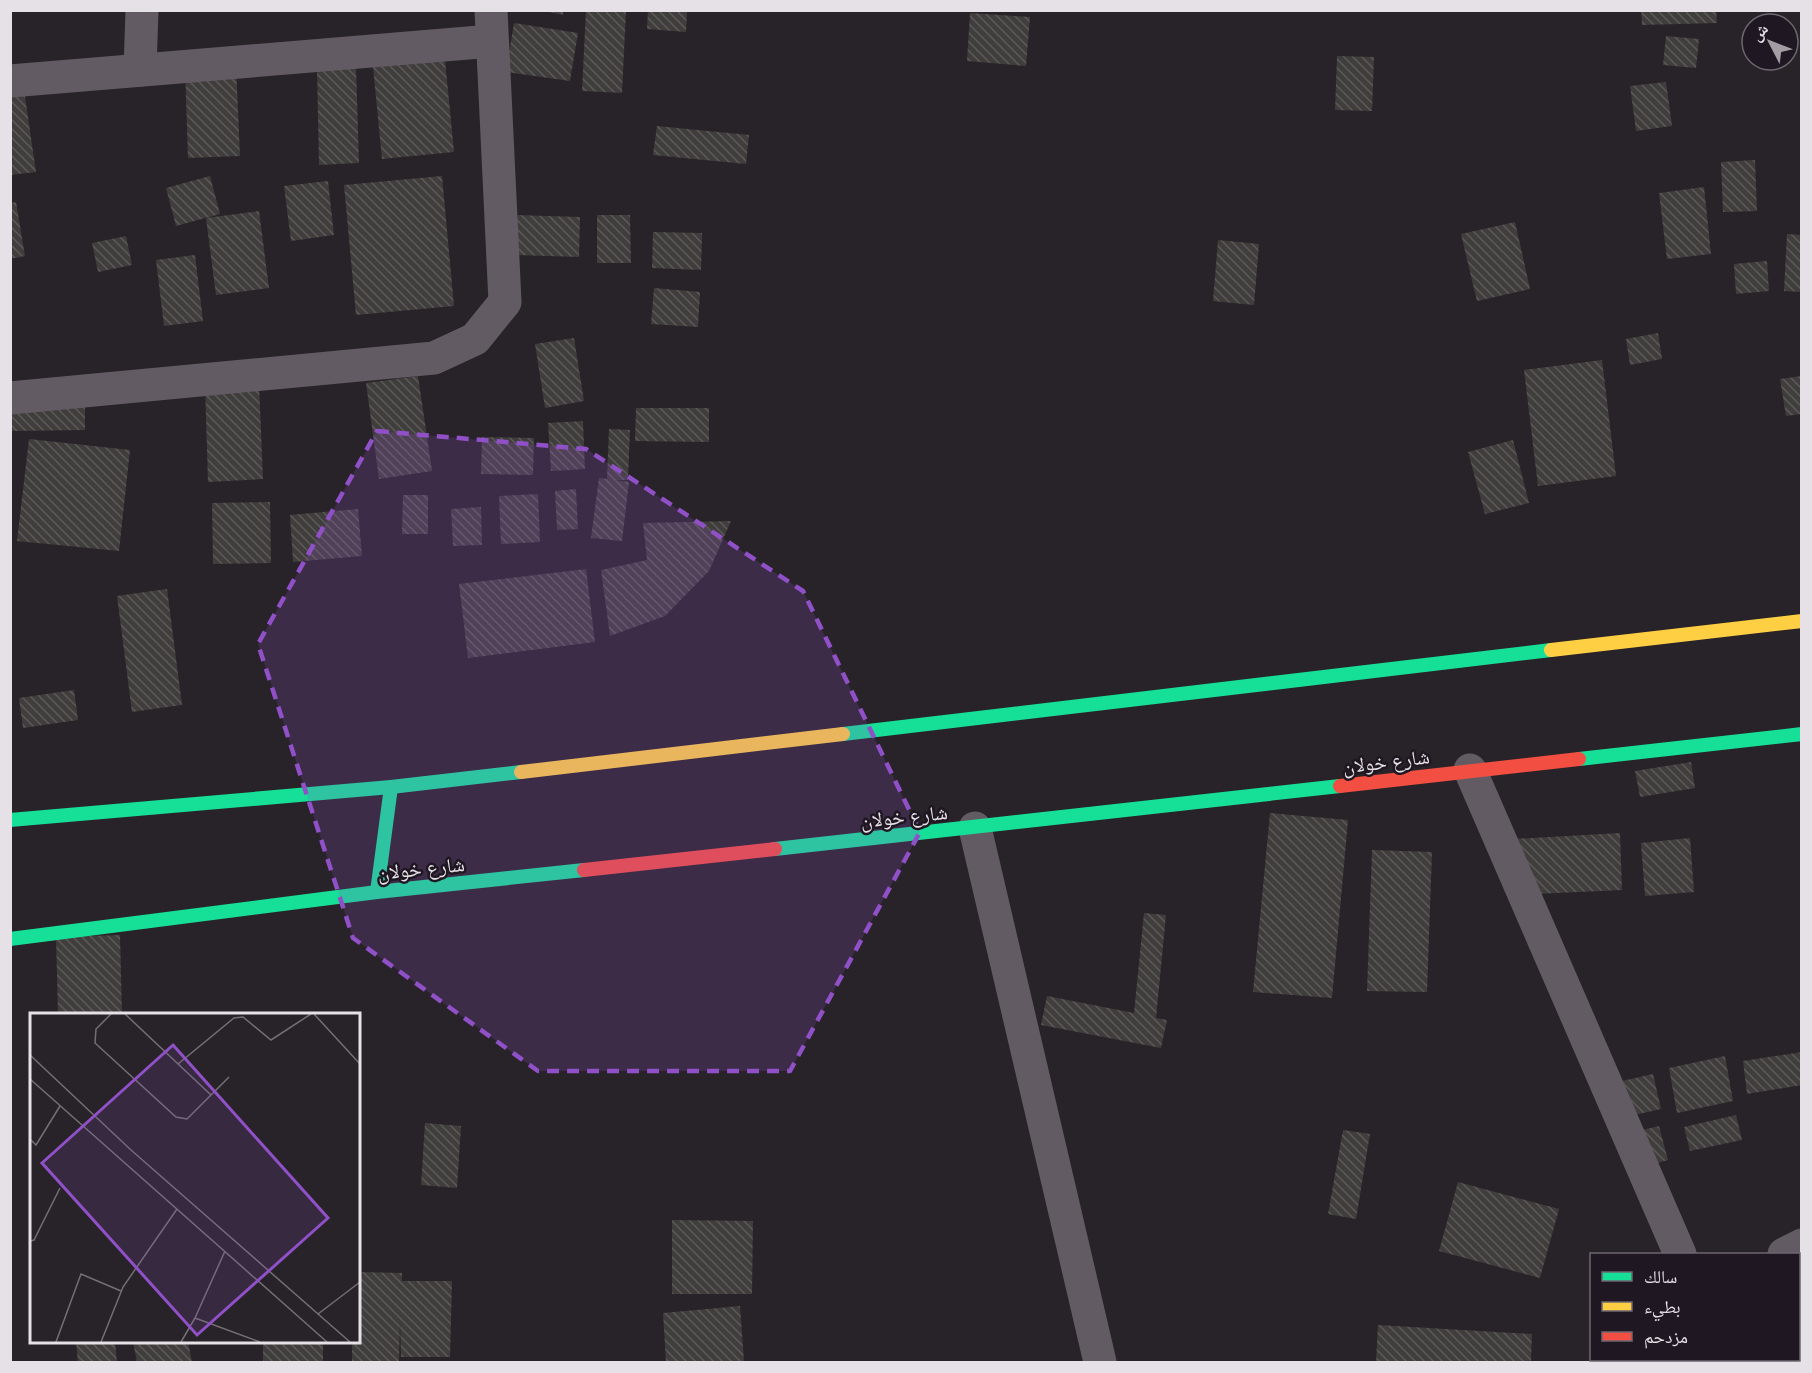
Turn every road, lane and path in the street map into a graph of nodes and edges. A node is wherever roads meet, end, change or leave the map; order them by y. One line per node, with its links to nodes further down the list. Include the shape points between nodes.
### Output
1 (142, 10): 3 (street)
2 (492, 26): 3 (street); 5 (street, via 505,302 475,339 434,358)
3 (140, 70): 4 (street)
4 (10, 81)
5 (10, 398)
6 (1802, 621): 9 (main road)
7 (1802, 734): 8 (main road, شارع خولان)
8 (1470, 771): 11 (main road, شارع خولان); 15 (street)
9 (391, 787): 10 (main road); 12 (main road)
10 (10, 820)
11 (975, 828): 12 (main road, شارع خولان); 17 (street)
12 (377, 892): 13 (main road, شارع خولان)
13 (10, 939)
14 (1802, 1245): 16 (street)
15 (1680, 1253)
16 (1786, 1253)
17 (1100, 1362)

